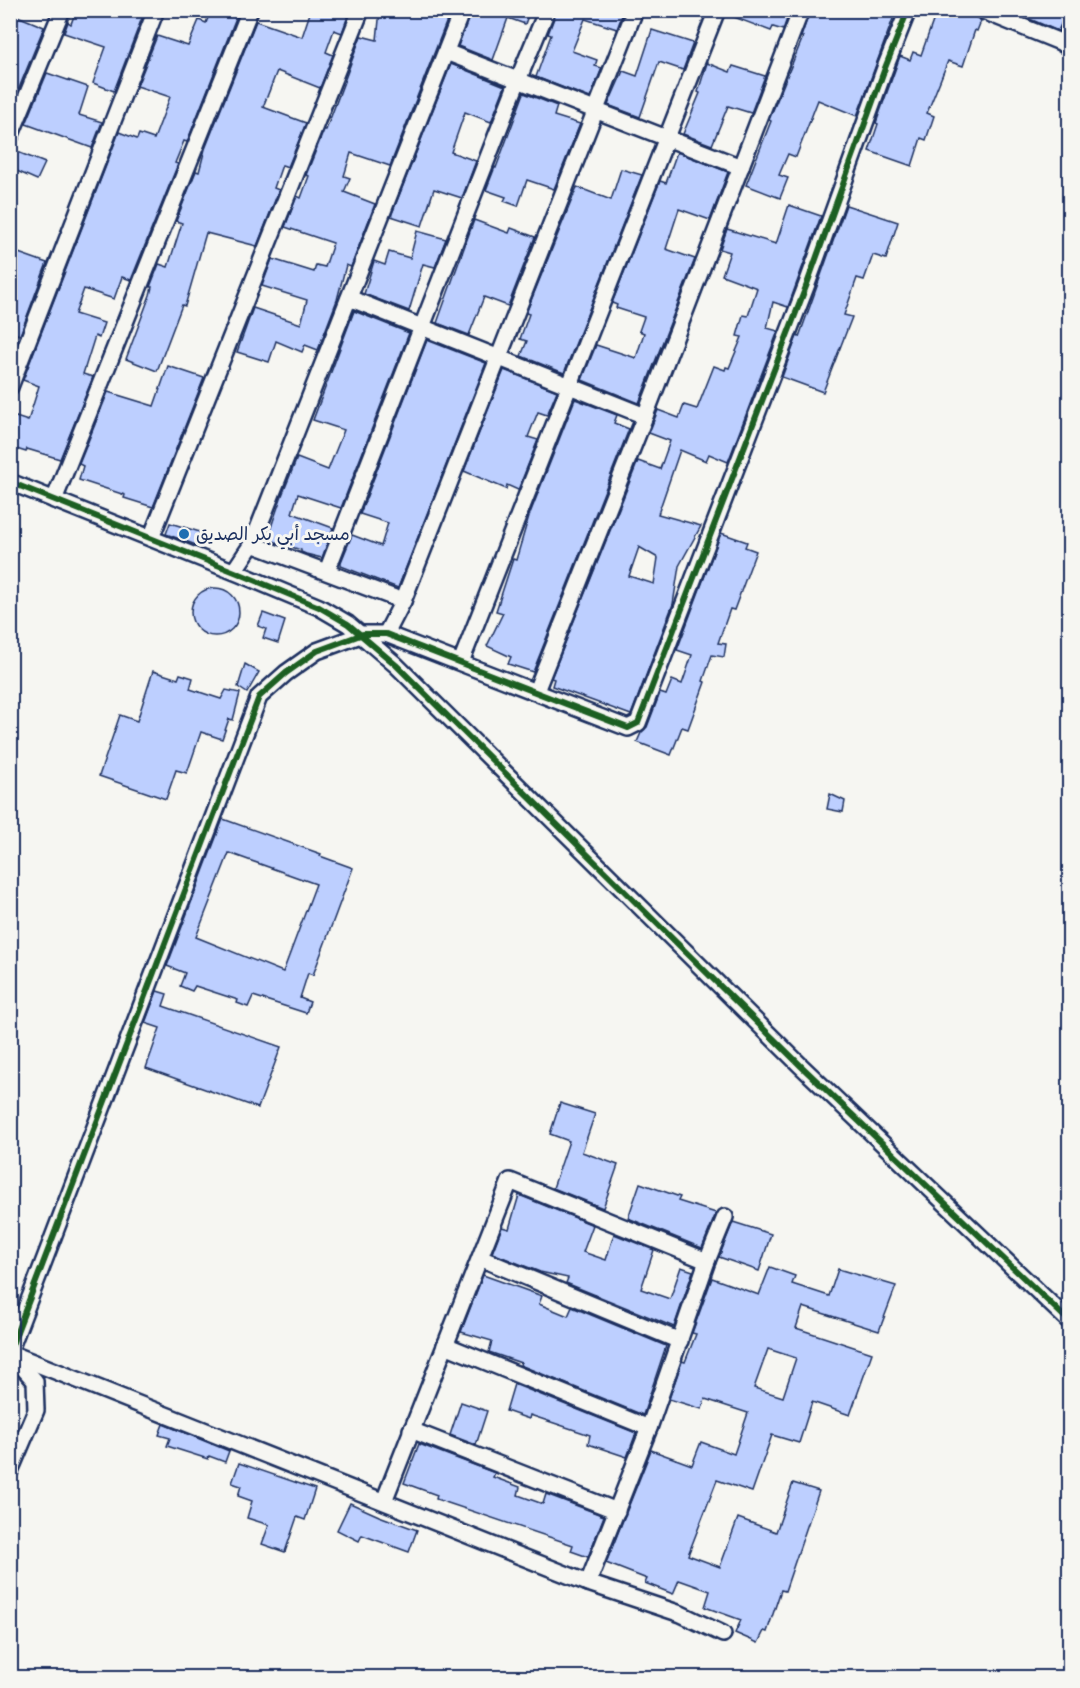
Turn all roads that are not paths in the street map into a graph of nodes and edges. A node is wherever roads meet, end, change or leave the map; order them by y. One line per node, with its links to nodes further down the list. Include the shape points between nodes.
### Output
1 (62, 10): 17 (street)
2 (156, 10): 24 (street)
3 (250, 10): 27 (street)
4 (361, 10): 28 (street)
5 (462, 10): 14 (street)
6 (547, 10): 15 (street)
7 (635, 10): 16 (street)
8 (717, 10): 18 (street)
9 (801, 10): 19 (street)
10 (908, 10): 36 (street, via 638,723 628,728)
11 (981, 10): 13 (street)
12 (1070, 28): 13 (street)
13 (1066, 45)
14 (446, 52): 15 (street); 20 (street)
15 (518, 80): 16 (street); 21 (street)
16 (594, 111): 18 (street); 22 (street)
17 (10, 137)
18 (667, 140): 19 (street); 23 (street)
19 (741, 168): 25 (street)
20 (349, 298): 21 (street); 29 (street)
21 (422, 327): 22 (street); 31 (street)
22 (500, 358): 23 (street); 32 (street)
23 (570, 386): 25 (street); 35 (street)
24 (10, 387)
25 (645, 416): 36 (street)
26 (10, 482): 27 (street)
27 (54, 500): 28 (street)
28 (151, 538): 30 (street)
29 (252, 544): 30 (street); 31 (street)
30 (234, 571): 33 (street, via 319,608)
31 (327, 572): 32 (street)
32 (403, 601): 34 (street)
33 (363, 634): 34 (street); 40 (street, via 801,1066); 43 (street, via 317,651 259,697)
34 (386, 634): 35 (street)
35 (461, 663): 36 (street)
36 (536, 691)
37 (725, 1217): 39 (street)
38 (480, 1258): 39 (street, via 510,1181); 41 (street); 42 (street)
39 (707, 1261): 41 (street)
40 (1070, 1322)
41 (680, 1341): 44 (street)
42 (445, 1345): 44 (street); 45 (street)
43 (10, 1352): 46 (street, via 35,1381 36,1410); 47 (street)
44 (650, 1428): 48 (street)
45 (411, 1430): 47 (street); 48 (street)
46 (13, 1461)
47 (384, 1501): 49 (street)
48 (617, 1511): 49 (street)
49 (588, 1584): 50 (street, via 681,1614)
50 (723, 1634)

